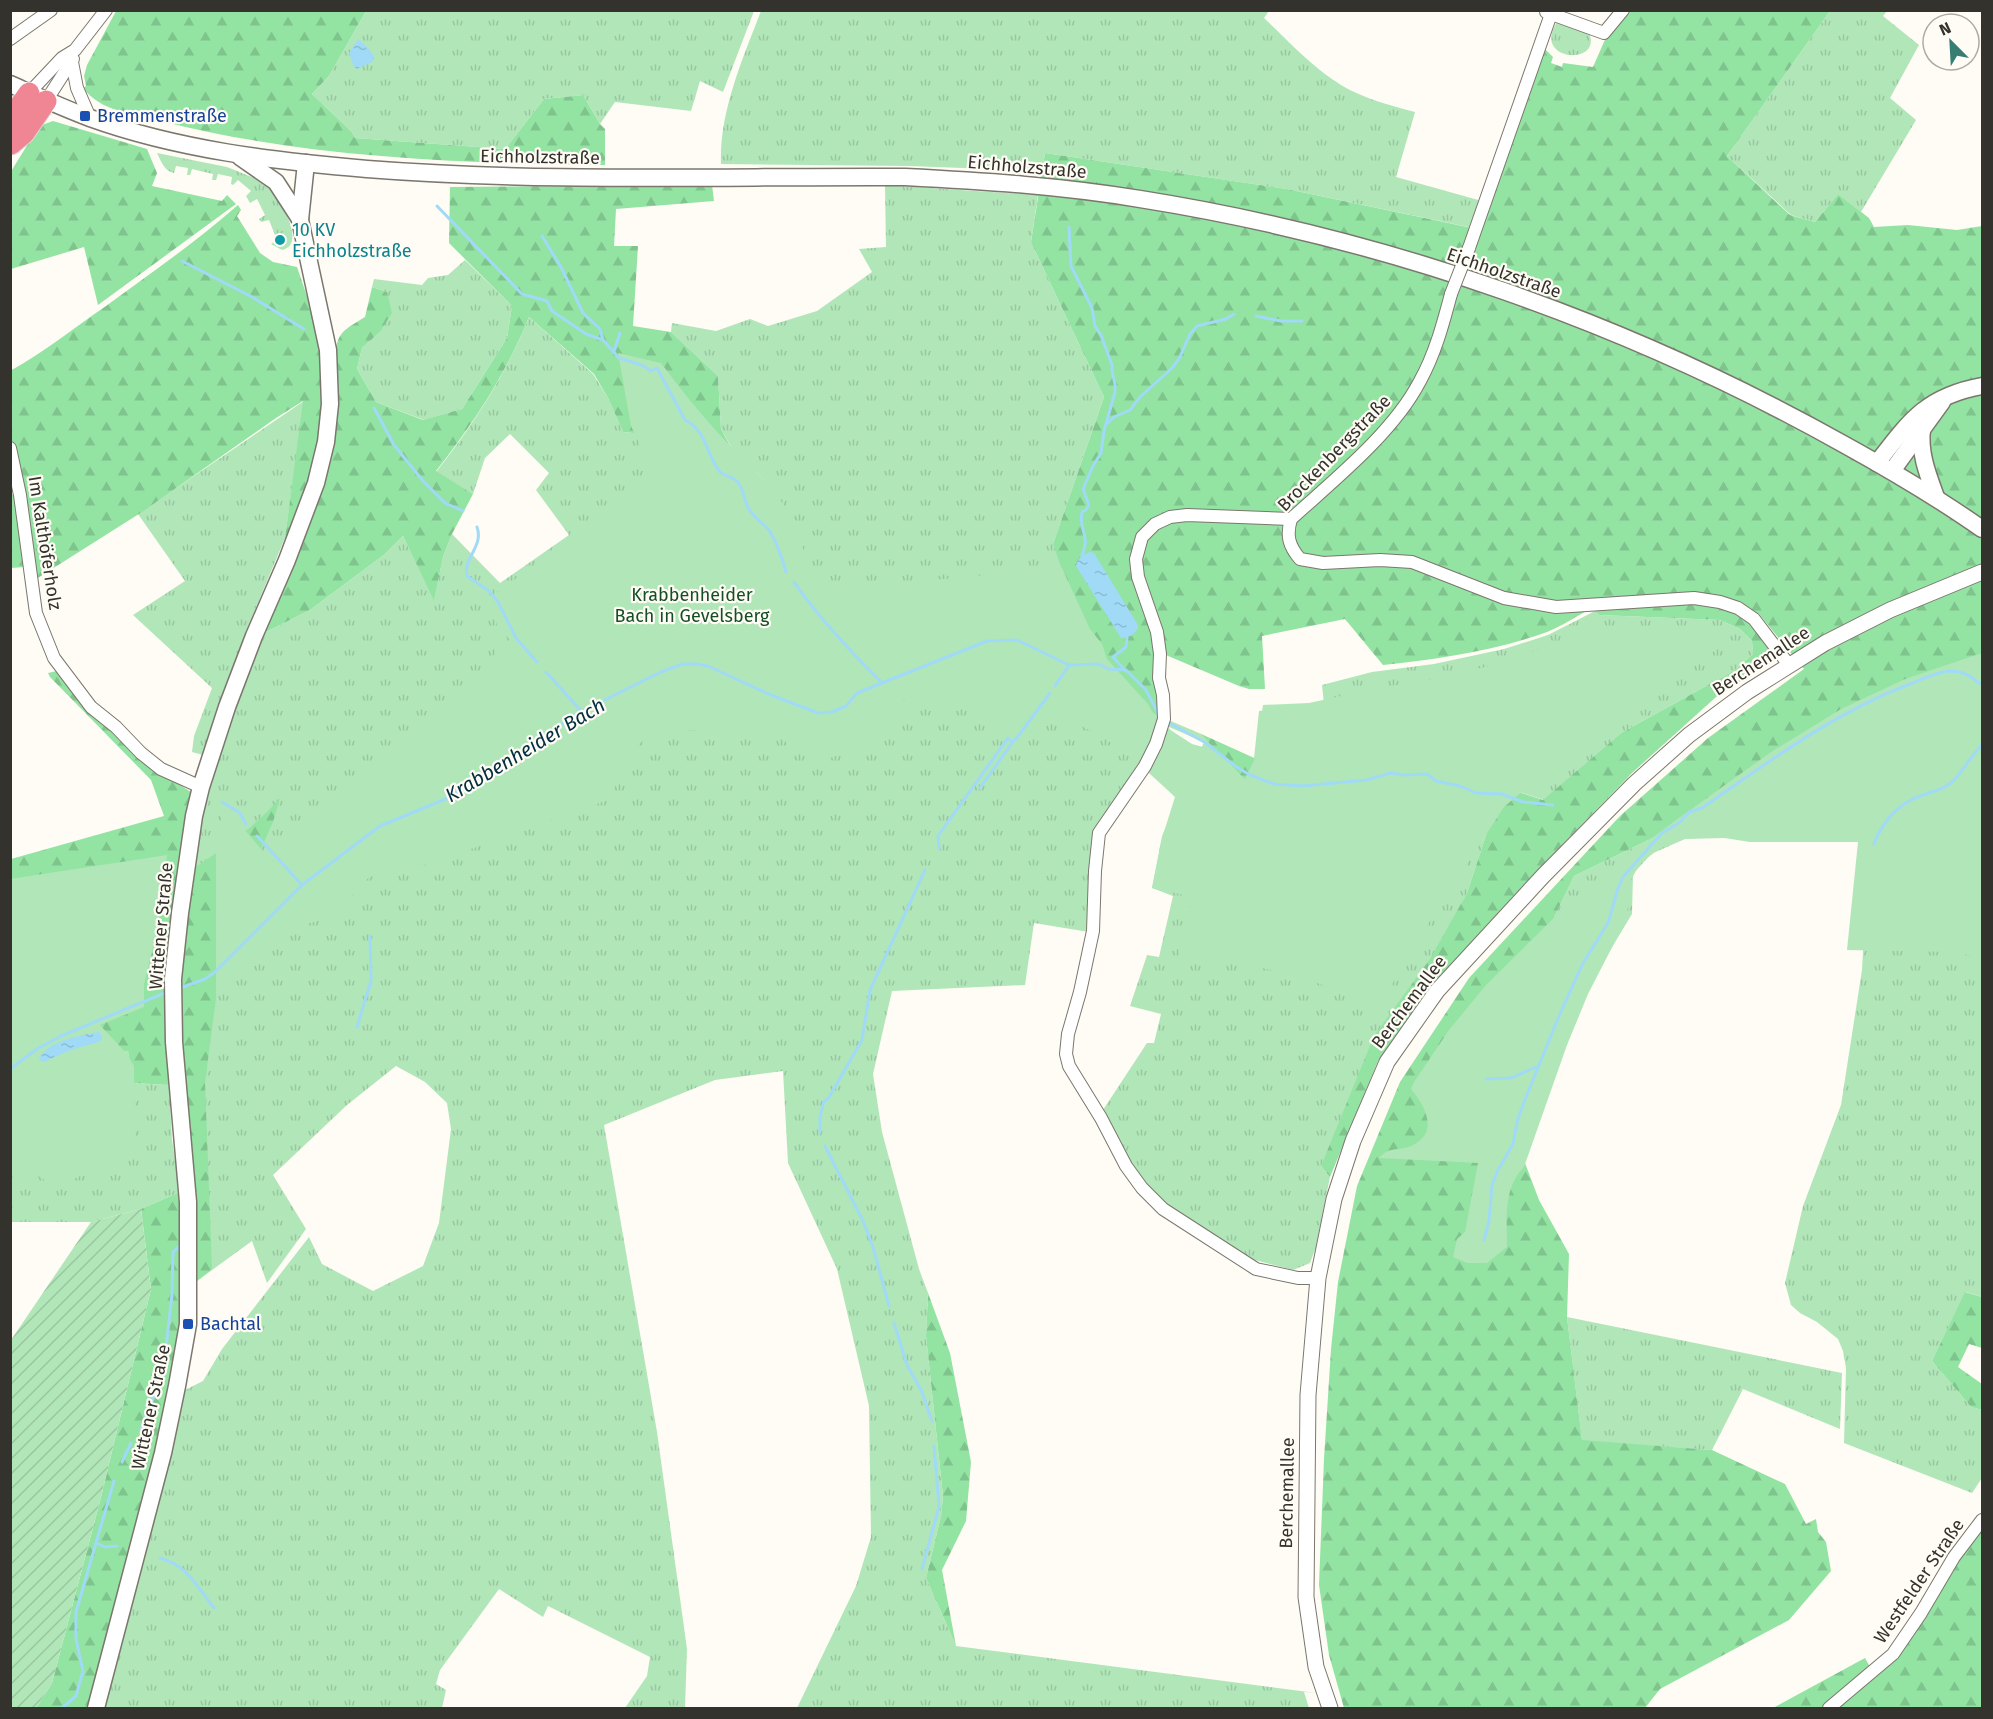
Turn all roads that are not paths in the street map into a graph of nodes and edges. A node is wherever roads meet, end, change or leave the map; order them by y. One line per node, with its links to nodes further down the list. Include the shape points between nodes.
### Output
1 (51, 10): 5 (street)
2 (106, 10): 6 (street)
3 (1623, 10): 4 (street, via 1604,33)
4 (1547, 12): 20 (street, Brockenbergstraße, bridge, via 1442,329 1420,382 1403,409)
5 (10, 39)
6 (73, 56): 7 (street); 7 (street, via 62,58); 8 (street, via 76,88)
7 (28, 93): 8 (main road, Eichholzstraße); 9 (highway); 10 (highway, via 24,133)
8 (90, 118): 11 (main road, Eichholzstraße)
9 (11, 122): 10 (highway)
10 (11, 144)
11 (234, 154): 12 (main road, Eichholzstraße); 13 (main road, via 276,182)
12 (306, 163): 13 (main road, Wittener Straße); 18 (main road, Eichholzstraße, via 468,176 946,179 1078,191 1200,209 1392,256 1551,309 1658,350 1785,411)
13 (300, 220): 24 (main road, Wittener Straße, via 328,350 330,404 326,442 316,483 240,671)
14 (1983, 386): 15 (main road)
15 (1946, 397): 16 (main road); 18 (main road, via 1916,415)
16 (1922, 427): 18 (main road); 19 (main road, via 1924,464)
17 (10, 448): 24 (street, Im Kalthöferholz, via 36,613 54,658 91,707 141,753 161,769)
18 (1885, 467): 19 (main road, Eichholzstraße)
19 (1936, 497): 21 (main road, Eichholzstraße)
20 (1291, 519): 23 (street, Brockenbergstraße, via 1289,543 1300,559 1323,563 1412,562 1486,592 1533,605 1694,598 1720,602 1754,619); 25 (street, via 1170,517 1155,524 1142,537 1136,559 1138,577 1157,632 1164,719 1144,766 1099,832 1093,931 1065,1054 1126,1166 1163,1209 1256,1269)
21 (1983, 529)
22 (1983, 572): 23 (street, Berchemallee, via 1890,610)
23 (1789, 665): 25 (street, Berchemallee, via 1720,711 1634,784 1582,834 1437,991 1387,1062 1357,1131 1334,1199)
24 (201, 787): 27 (main road, Wittener Straße, via 188,852 174,980 174,1042 188,1202 188,1324 163,1454)
25 (1318, 1278): 28 (street, Berchemallee, via 1308,1395 1306,1597 1316,1667)
26 (1983, 1520): 29 (street, Westfelder Straße, via 1954,1557 1893,1654)
27 (96, 1708)
28 (1330, 1708)
29 (1829, 1708)

